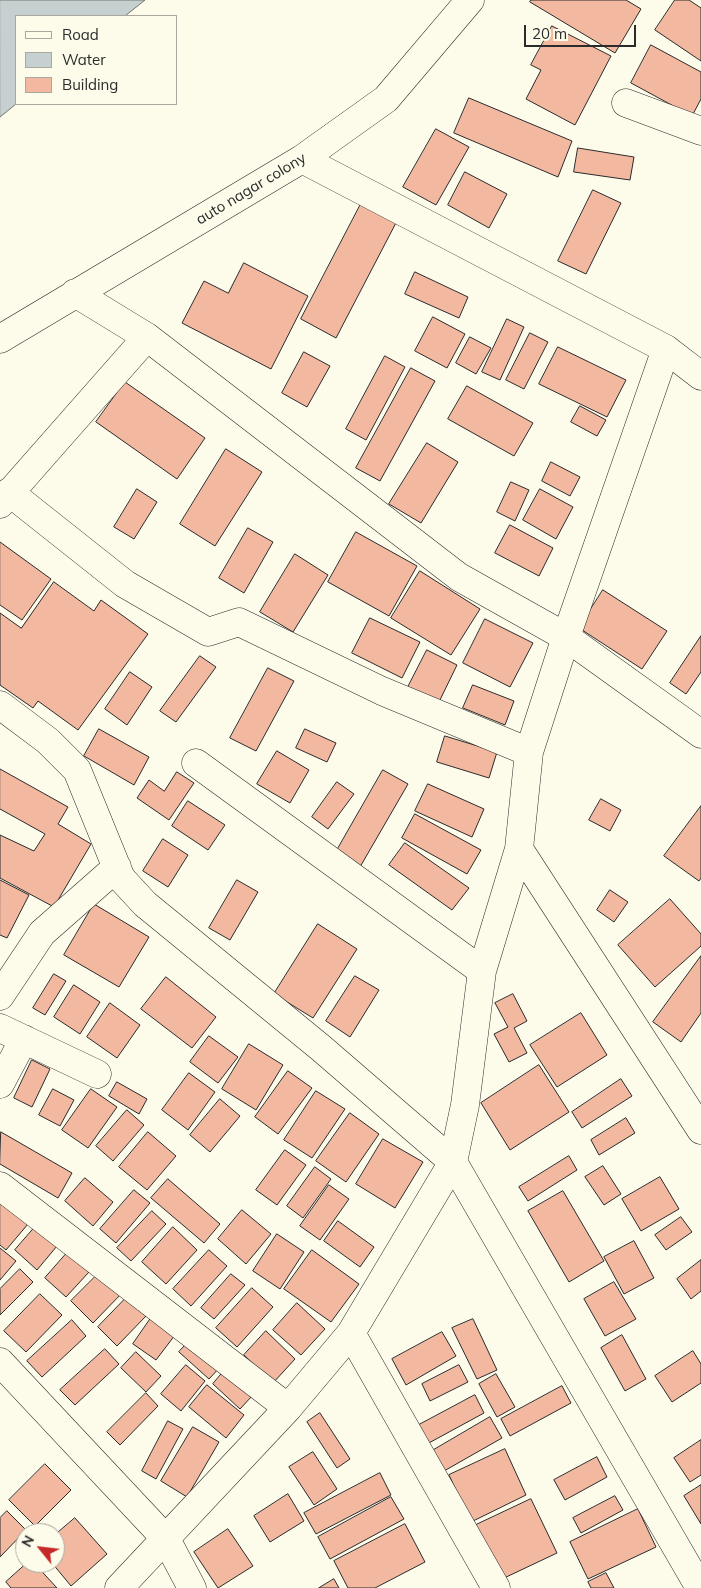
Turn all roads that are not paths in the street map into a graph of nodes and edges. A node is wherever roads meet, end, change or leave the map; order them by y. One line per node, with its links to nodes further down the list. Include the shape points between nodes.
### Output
1 (470, 0): 4 (street, auto nagar colony, via 386,100)
2 (626, 103): 3 (street)
3 (701, 130)
4 (302, 159): 5 (street, auto nagar colony); 8 (street)
5 (75, 293): 6 (street); 7 (street, auto nagar colony)
6 (147, 337): 10 (street); 11 (street, via 459,577)
7 (0, 339)
8 (666, 349): 9 (street); 11 (street)
9 (701, 376)
10 (5, 498): 14 (street, via 125,584 208,632 239,622 382,691)
11 (566, 637): 13 (street); 14 (street)
12 (0, 706): 17 (street, via 48,741 77,770)
13 (701, 734)
14 (529, 752): 16 (street)
15 (196, 763): 18 (street)
16 (519, 849): 18 (street); 24 (street)
17 (117, 867): 19 (street, via 42,933); 25 (street, via 122,878 145,904 322,1048)
18 (482, 971): 25 (street, via 465,1105)
19 (0, 996)
20 (0, 1028): 21 (street)
21 (24, 1039): 22 (street); 23 (street)
22 (97, 1074)
23 (0, 1084)
24 (701, 1130)
25 (453, 1162): 27 (street); 34 (street)
26 (0, 1186): 29 (street)
27 (351, 1333): 29 (street); 33 (street)
28 (0, 1362): 30 (street)
29 (288, 1408): 30 (street)
30 (166, 1540): 31 (street); 32 (street)
31 (119, 1588)
32 (192, 1588)
33 (496, 1588)
34 (700, 1588)

